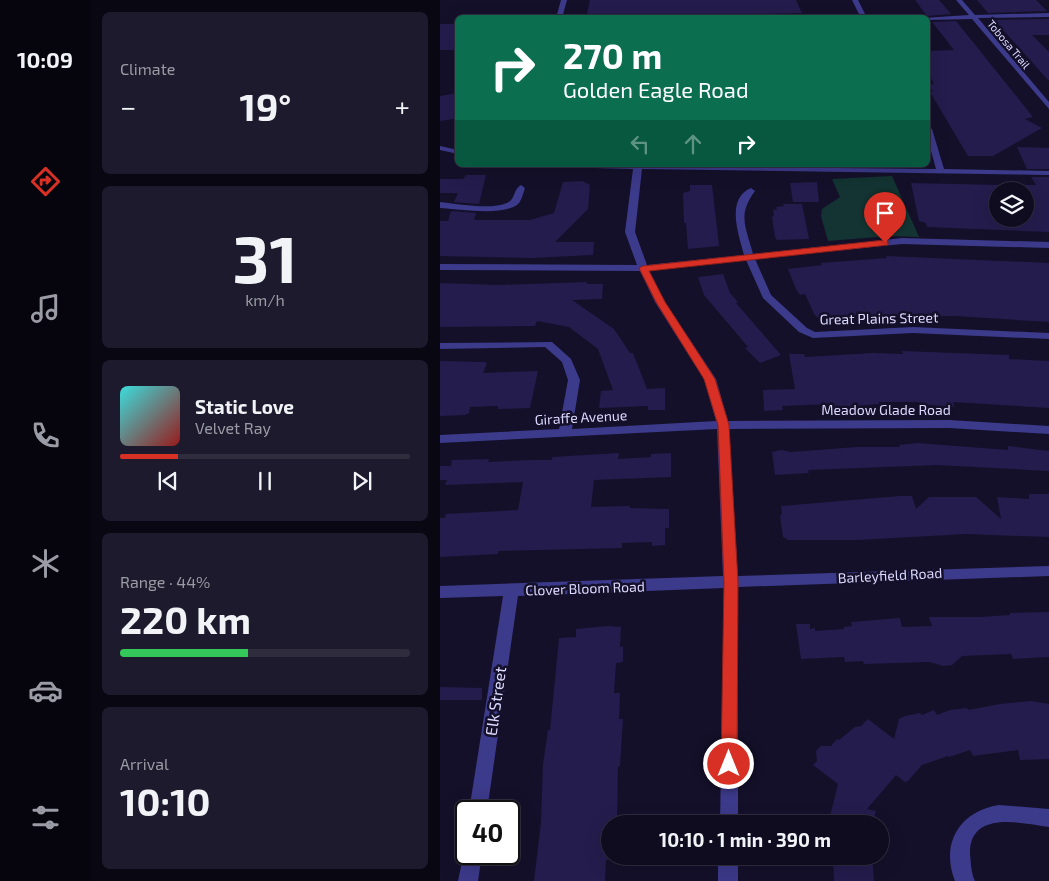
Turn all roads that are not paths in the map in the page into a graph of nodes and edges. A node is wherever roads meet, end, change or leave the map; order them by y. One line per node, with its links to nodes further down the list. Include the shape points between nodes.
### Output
1 (564, 0): 4 (street)
2 (855, 0): 5 (street)
3 (959, 0): 7 (street, Tobosa Trail)
4 (560, 15)
5 (862, 15)
6 (1049, 15): 7 (street)
7 (973, 16): 8 (street); 9 (street, Tobosa Trail)
8 (930, 18)
9 (1049, 106)
10 (930, 135): 15 (street)
11 (440, 148): 12 (street)
12 (455, 151)
13 (638, 167): 23 (street, via 630,232)
14 (714, 167): 15 (street)
15 (941, 170): 16 (street)
16 (1049, 173)
17 (521, 188): 19 (street, via 516,202 510,206)
18 (751, 191): 21 (street, Great Plains Street, via 742,202 739,216)
19 (440, 205)
20 (1049, 245): 21 (street, via 902,241)
21 (750, 258): 23 (street); 24 (street, Great Plains Street, via 767,296 803,330 814,335 913,330)
22 (440, 267): 23 (street)
23 (643, 268): 26 (street, via 660,302 710,379)
24 (1049, 336)
25 (440, 346): 28 (street, via 548,344 567,361 574,380)
26 (723, 425): 27 (street, Meadow Glade Road, via 950,424); 28 (street, Giraffe Avenue); 31 (street)
27 (1049, 430)
28 (565, 433): 29 (street, Giraffe Avenue)
29 (440, 439)
30 (1049, 571): 31 (street, Barleyfield Road, via 943,572)
31 (731, 582): 32 (street, Clover Bloom Road); 35 (street)
32 (511, 591): 33 (street, Clover Bloom Road); 34 (street, Elk Street)
33 (440, 592)
34 (480, 800)
35 (729, 815)
36 (1049, 818): 41 (street, via 1004,813 983,816 972,822 962,843)
37 (470, 865): 39 (street)
38 (728, 865): 40 (street)
39 (468, 881)
40 (728, 881)
41 (965, 881)

